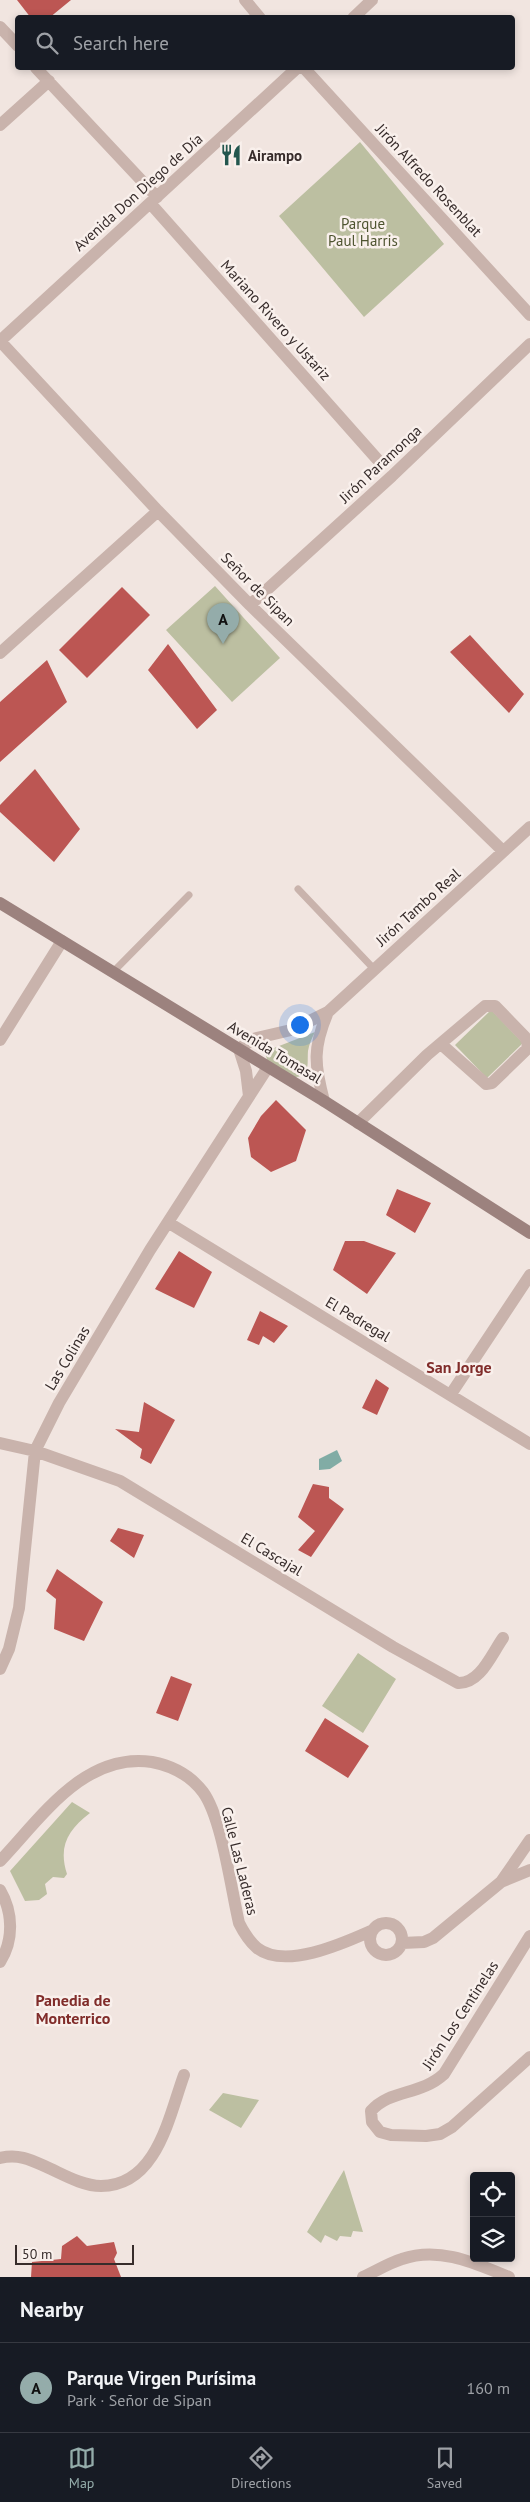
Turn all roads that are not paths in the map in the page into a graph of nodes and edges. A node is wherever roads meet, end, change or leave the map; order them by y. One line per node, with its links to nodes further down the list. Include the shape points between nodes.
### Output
1 (245, 0): 3 (street)
2 (372, 0): 4 (street)
3 (258, 15)
4 (356, 15)
5 (0, 28): 6 (street)
6 (15, 43)
7 (38, 70): 10 (street, Mariano Rivero y Ustariz)
8 (295, 70): 12 (street, Avenida Don Diego de Día)
9 (306, 70): 13 (street, Jirón Alfredo Rosenblat)
10 (49, 81): 11 (street); 12 (street, Mariano Rivero y Ustariz)
11 (0, 125)
12 (154, 200): 14 (street, Avenida Don Diego de Día); 16 (street, Mariano Rivero y Ustariz)
13 (530, 315)
14 (0, 341): 17 (street, Señor de Sipan)
15 (530, 344): 18 (street, Jirón Paramonga)
16 (377, 459)
17 (158, 511): 18 (street, Señor de Sipan); 19 (street)
18 (250, 605): 21 (street, Señor de Sipan)
19 (0, 653)
20 (530, 827): 21 (street, Jirón Tambo Real)
21 (503, 851): 26 (street, Jirón Tambo Real)
22 (298, 889): 26 (lane)
23 (189, 895): 27 (lane)
24 (0, 903): 25 (street, Avenida Tomasal)
25 (62, 941): 27 (street, Avenida Tomasal); 29 (street)
26 (374, 969): 28 (street, Jirón Tambo Real)
27 (113, 972): 31 (street, Avenida Tomasal)
28 (328, 1012): 31 (street, Jirón Tambo Real, via 291,1030 253,1039); 34 (street, Jirón Tambo Real, via 315,1052)
29 (0, 1040)
30 (441, 1044): 30 (street, via 490,1005 495,1006 528,1043 527,1049 513,1063 492,1083 486,1084); 35 (street)
31 (239, 1049): 32 (street, Avenida Tomasal); 33 (street)
32 (268, 1066): 33 (street, Las Colinas); 34 (street, Avenida Tomasal)
33 (250, 1096): 36 (street, Las Colinas)
34 (324, 1101): 35 (street, Avenida Tomasal)
35 (358, 1123): 37 (street, Avenida Tomasal)
36 (169, 1223): 39 (street, El Pedregal); 42 (street, Las Colinas, via 58,1403)
37 (528, 1229)
38 (530, 1275): 39 (street)
39 (451, 1394): 41 (street, El Pedregal)
40 (0, 1443): 42 (street, El Cascajal)
41 (530, 1444)
42 (35, 1451): 43 (street, El Cascajal, via 120,1481 458,1683 468,1683 475,1678); 44 (street, Las Colinas, via 18,1608)
43 (502, 1638)
44 (0, 1669)
45 (530, 1840): 48 (street)
46 (0, 1861): 53 (street, Calle Las Laderas, via 70,1787 90,1773 117,1764 144,1761 166,1764 192,1780 203,1792 216,1818 239,1923 247,1938 259,1949 274,1955 290,1956)
47 (530, 1870): 48 (street)
48 (501, 1882): 52 (street, via 433,1938 424,1942)
49 (0, 1890): 55 (street, via 7,1901 11,1929)
50 (371, 1931): 52 (street, via 377,1925 392,1923 402,1934); 53 (street, Calle Las Laderas); 54 (street)
51 (530, 1936): 56 (street, Jirón Los Centinelas, via 444,2074 425,2088 378,2103 372,2111 372,2122 380,2132 390,2135 440,2134)
52 (402, 1943): 54 (street, via 391,1954 382,1955)
53 (340, 1945): 54 (street, Calle Las Laderas)
54 (375, 1951)
55 (0, 1962)
56 (530, 2057)
57 (184, 2075): 58 (street, via 154,2155 137,2175 121,2184 100,2186 80,2182 28,2158 11,2155)
58 (0, 2158)
59 (363, 2277): 60 (street, via 402,2259 424,2254 454,2257)
60 (509, 2277)

